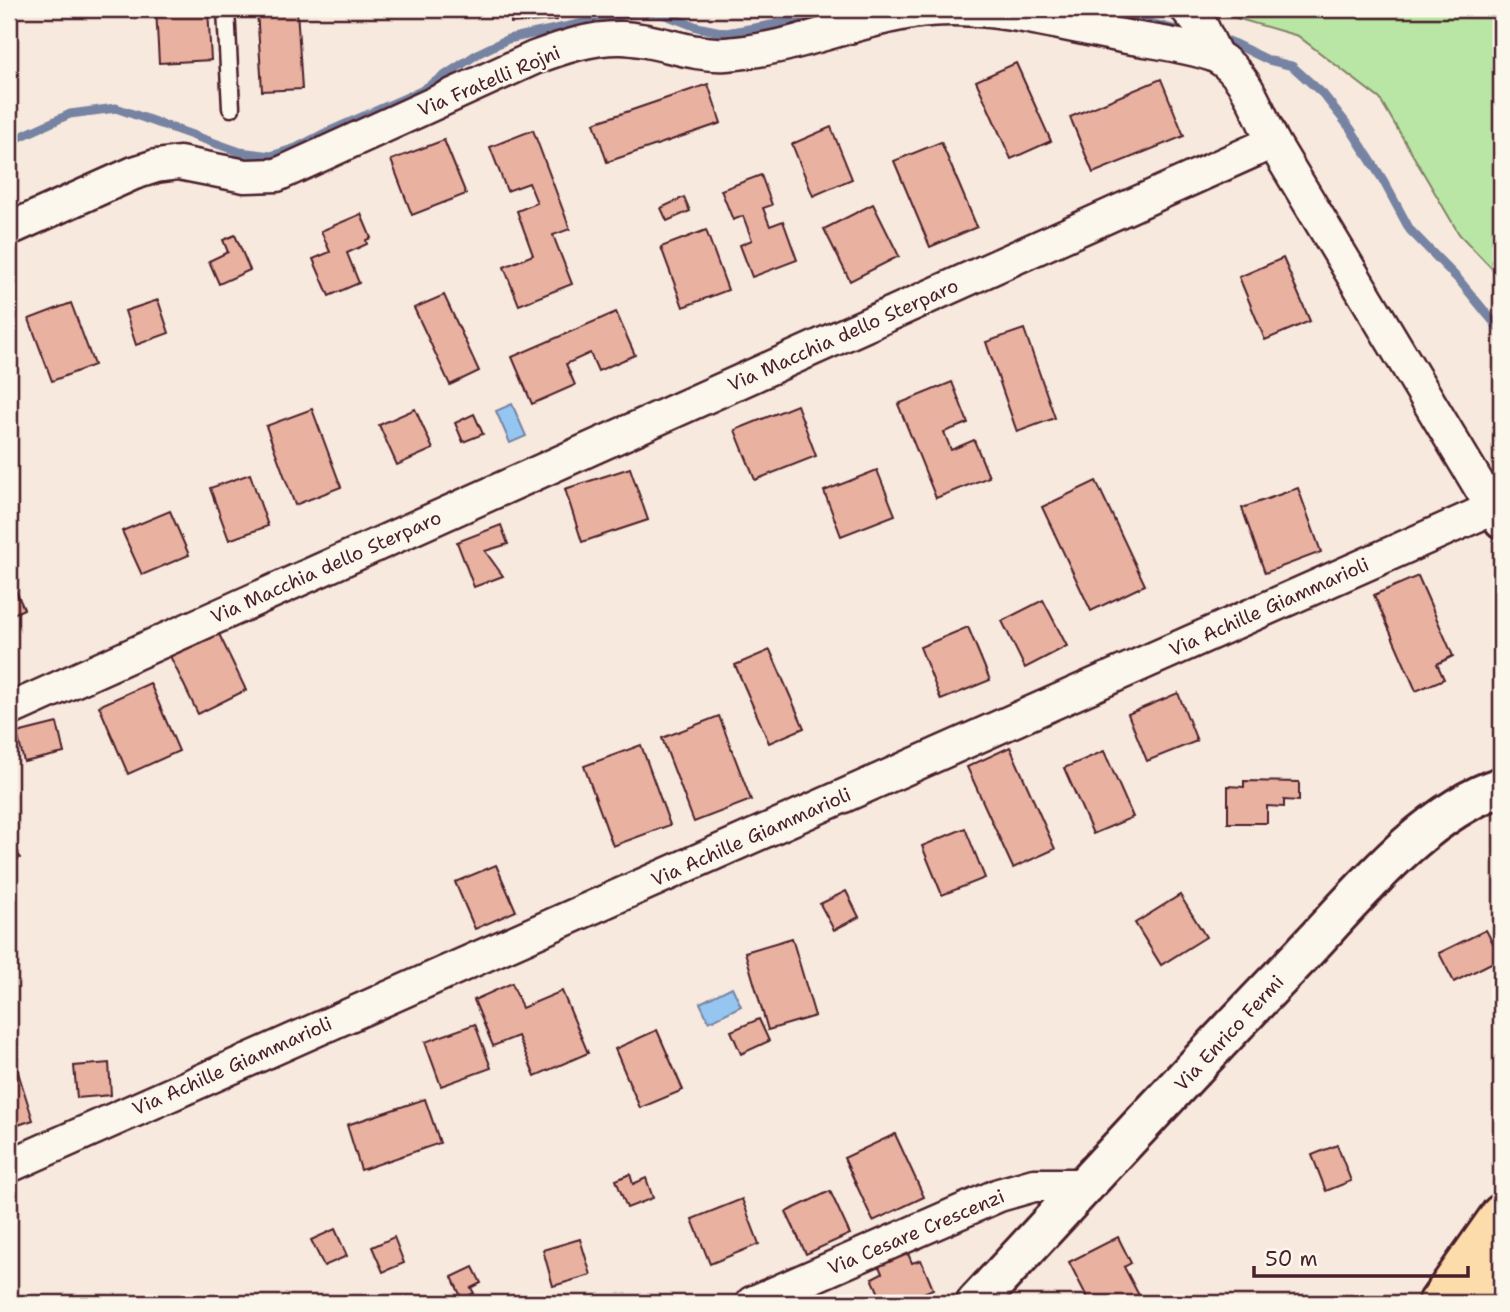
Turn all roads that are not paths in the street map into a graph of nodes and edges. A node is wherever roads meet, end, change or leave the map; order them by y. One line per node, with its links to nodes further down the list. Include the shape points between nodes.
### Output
1 (226, 9): 4 (lane)
2 (1187, 9): 3 (street)
3 (1216, 56): 5 (street, via 1239,76); 6 (street, Via Fratelli Rojni, via 1024,17 944,9 727,54 700,54 631,39 601,39 534,58 277,175 245,176 179,163 156,166)
4 (231, 108)
5 (1273, 142): 7 (street); 8 (street, Via Macchia dello Sterparo)
6 (9, 229)
7 (1497, 515): 10 (street, Via Achille Giammarioli)
8 (9, 710)
9 (1501, 788): 11 (street, Via Enrico Fermi, via 1438,820 1392,862)
10 (9, 1166)
11 (1086, 1185): 14 (street, Via Cesare Crescenzi, via 1034,1185 999,1195); 15 (street, Via Enrico Fermi)
12 (1501, 1213): 16 (highway)
13 (1501, 1269): 17 (highway)
14 (752, 1303)
15 (976, 1303)
16 (1438, 1303)
17 (1476, 1303)

